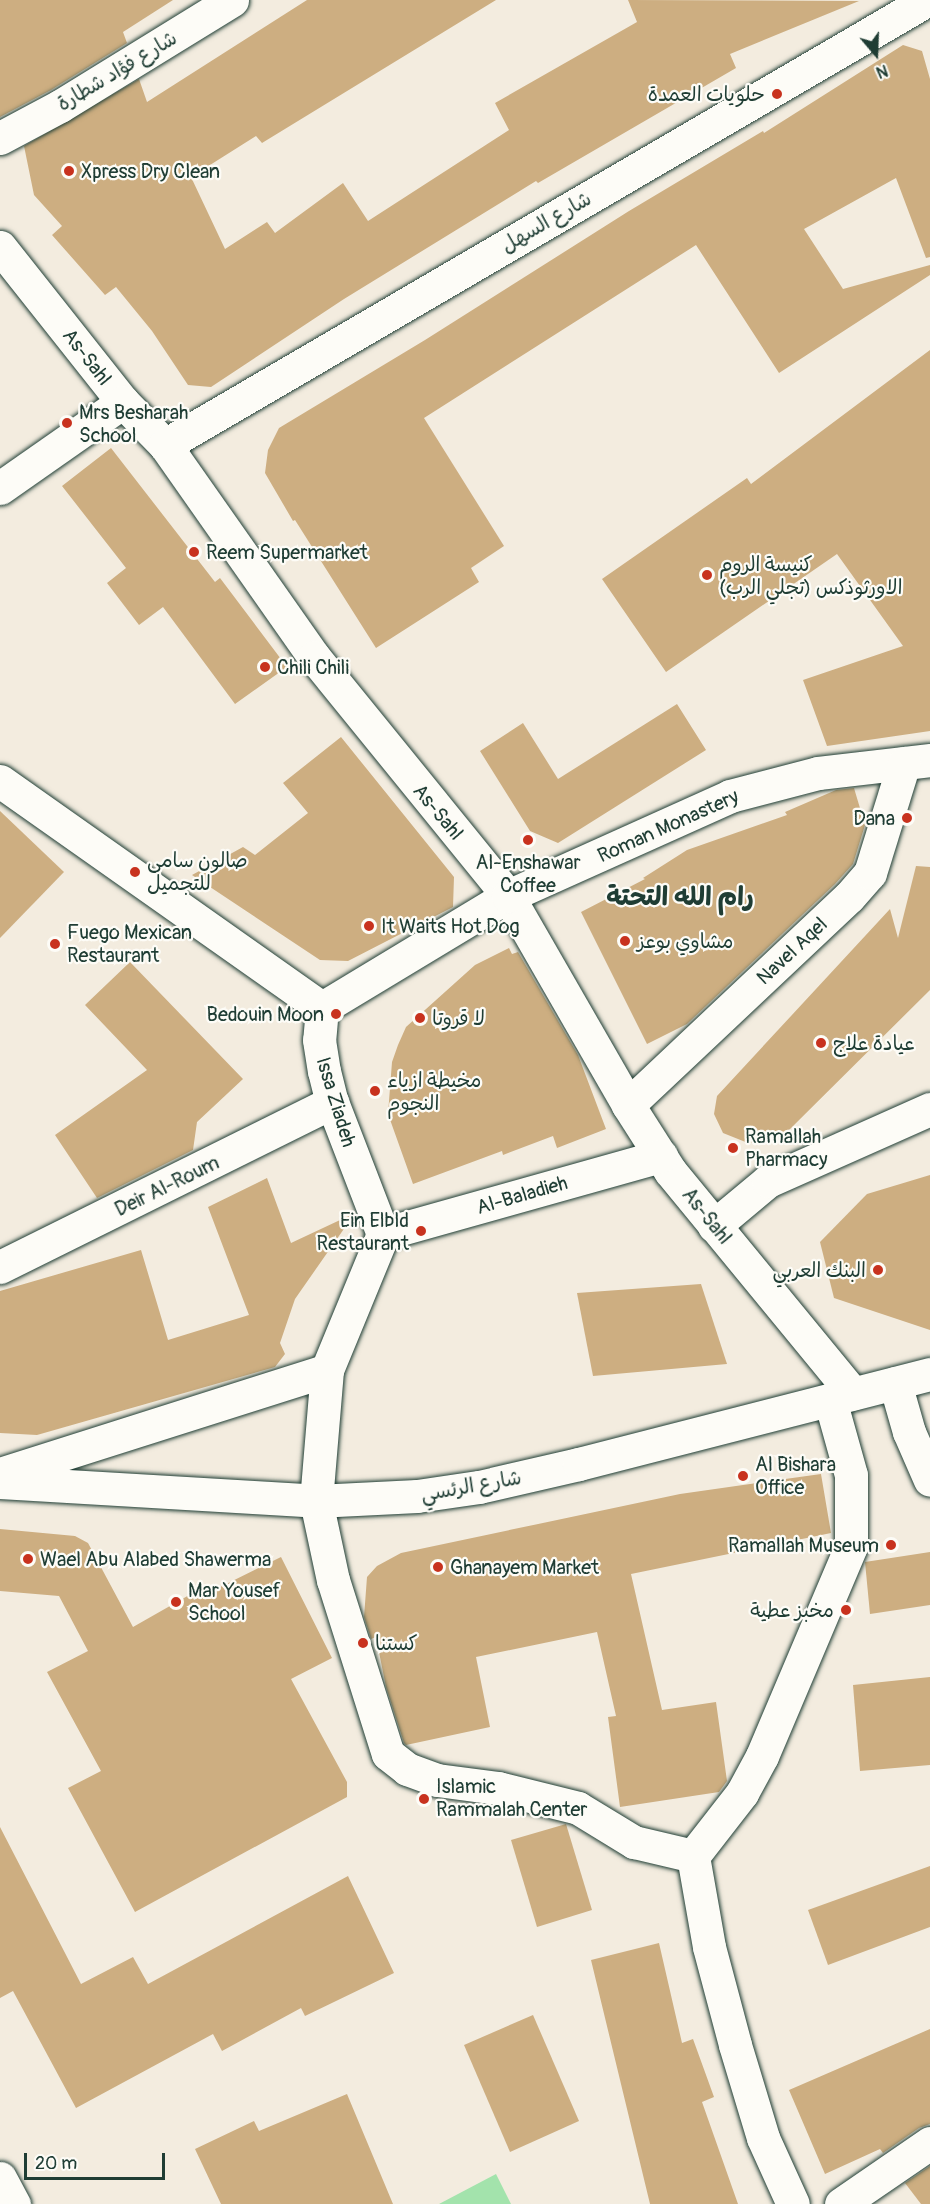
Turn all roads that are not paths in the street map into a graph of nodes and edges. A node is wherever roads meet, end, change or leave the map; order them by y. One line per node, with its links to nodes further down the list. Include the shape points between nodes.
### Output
1 (232, 0): 3 (street, شارع فؤاد شطارة, via 60,106)
2 (927, 0): 6 (street, شارع السهل)
3 (0, 138)
4 (0, 247): 5 (street, As-Sahl)
5 (123, 402): 6 (street, As-Sahl); 7 (street)
6 (165, 445): 10 (street, As-Sahl, via 314,657)
7 (0, 488)
8 (917, 762): 10 (street, Roman Monastery, via 818,773 730,796); 13 (street, Navel Aqel, via 870,873)
9 (0, 780): 11 (street)
10 (508, 896): 11 (street, Roman Monastery); 13 (street, As-Sahl)
11 (322, 1008): 12 (street, Issa Ziadeh, via 319,1040)
12 (332, 1102): 17 (street, Issa Ziadeh); 18 (street, Deir Al-Roum)
13 (628, 1105): 15 (street, As-Sahl)
14 (930, 1109): 16 (street, via 768,1181)
15 (661, 1156): 16 (street, As-Sahl); 17 (street, Al-Baladieh)
16 (714, 1226): 22 (street, As-Sahl)
17 (383, 1234): 19 (street)
18 (0, 1267)
19 (327, 1370): 23 (street); 26 (street)
20 (930, 1374): 21 (street, شارع الرئسي)
21 (895, 1383): 22 (street, شارع الرئسي); 24 (street, via 909,1432)
22 (842, 1397): 26 (street, شارع الرئسي, via 478,1487 417,1496); 27 (street, via 851,1476 851,1546 762,1756 742,1793)
23 (0, 1474)
24 (930, 1480)
25 (0, 1482): 26 (street, شارع الرئسي)
26 (316, 1501): 27 (street, via 333,1580 388,1754 407,1769 437,1780 498,1788 578,1808 634,1842)
27 (693, 1856): 31 (street, via 709,1947 735,2045 763,2138)
28 (930, 2143): 32 (street)
29 (0, 2178): 30 (street)
30 (14, 2204)
31 (793, 2204)
32 (841, 2204)

